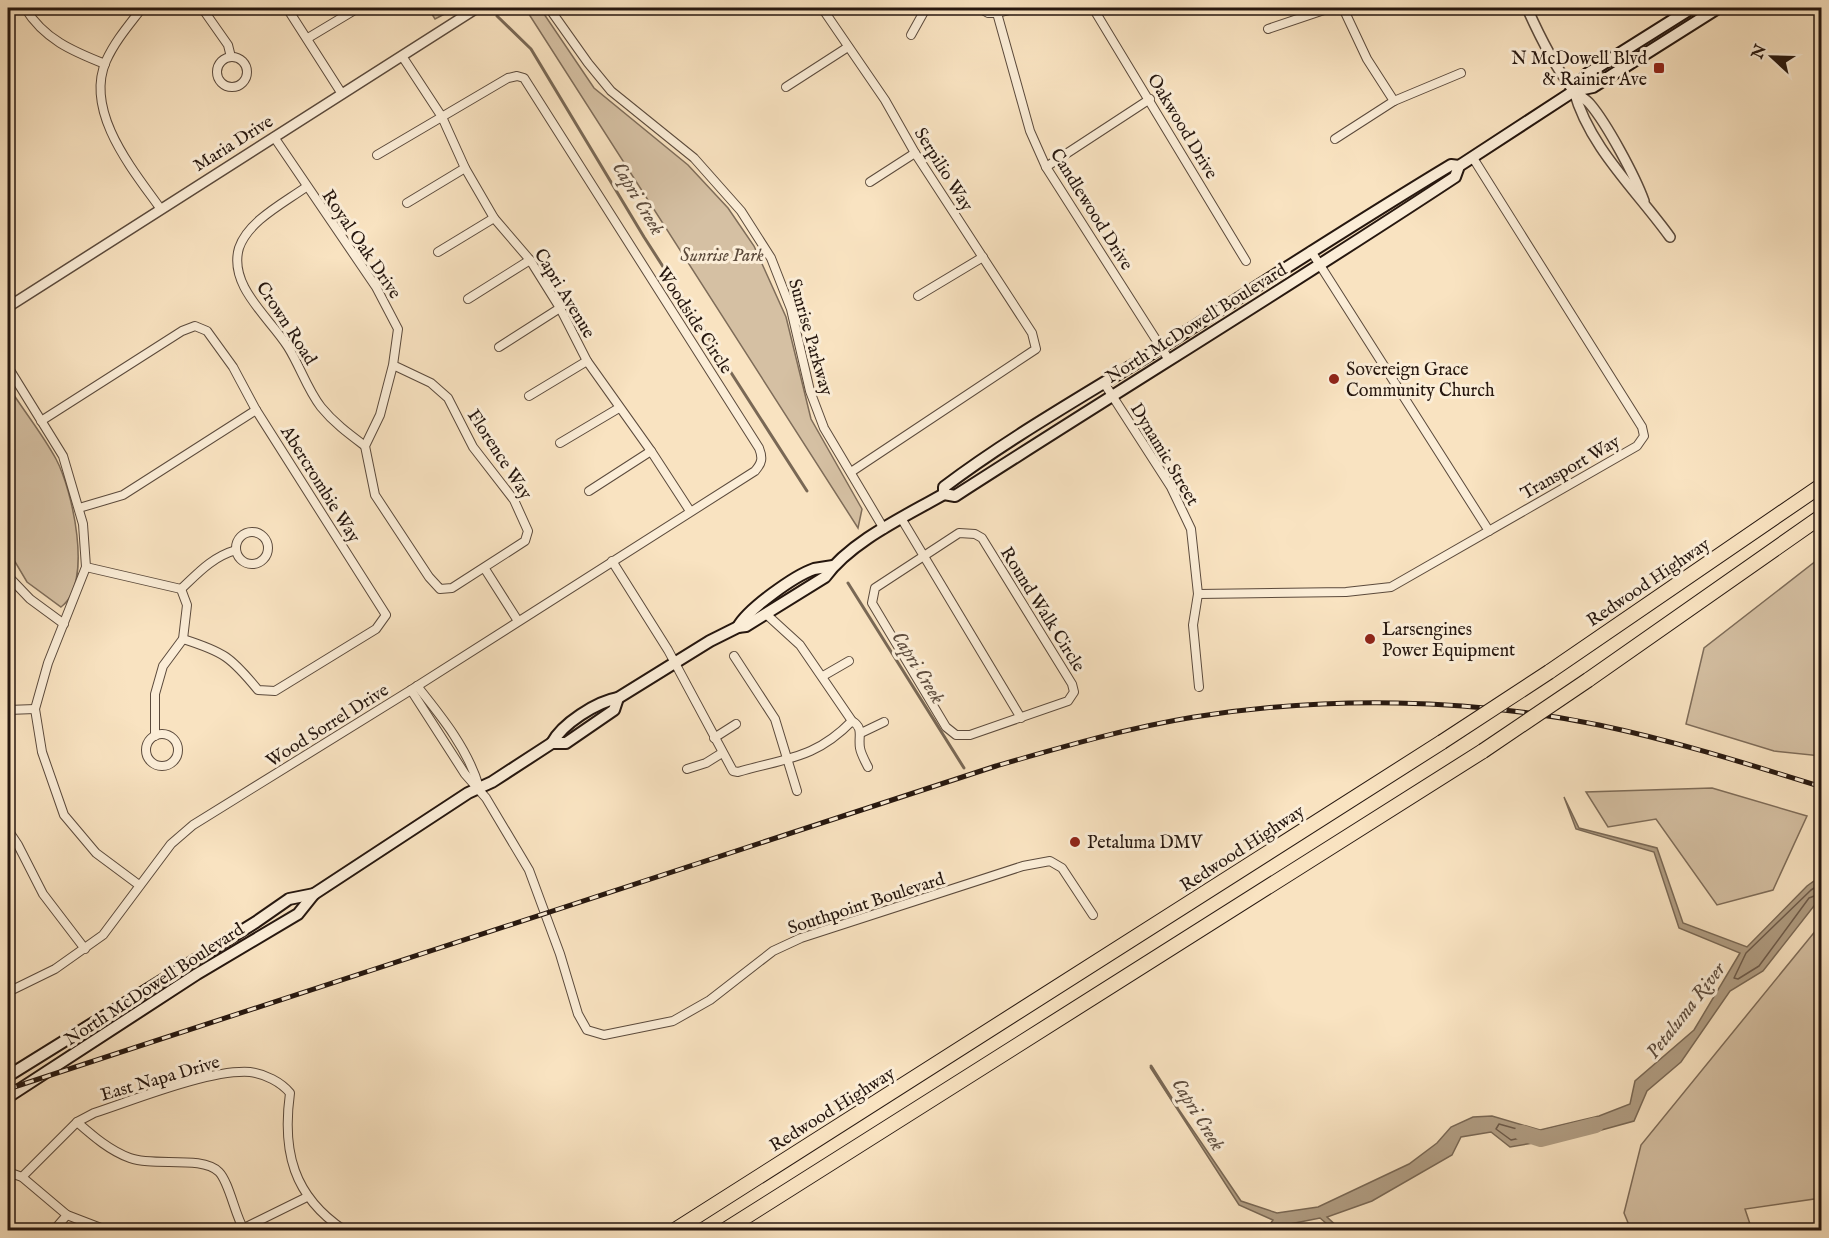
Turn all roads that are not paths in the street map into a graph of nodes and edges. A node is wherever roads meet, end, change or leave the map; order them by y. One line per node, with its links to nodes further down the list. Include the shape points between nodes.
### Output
1 (25, 8): 25 (street, via 50,38)
2 (142, 8): 25 (street)
3 (202, 8): 24 (street, via 228,45)
4 (287, 8): 21 (street)
5 (358, 8): 21 (street)
6 (477, 8): 23 (street, Maria Drive)
7 (549, 8): 72 (street, Sunrise Parkway, via 611,91 694,158 741,211 771,258 791,309 810,391 824,428)
8 (822, 8): 22 (street, Serpilio Way)
9 (926, 8): 20 (street)
10 (979, 8): 18 (street, via 988,13)
11 (1017, 8): 18 (street)
12 (1093, 8): 30 (street, Oakwood Drive)
13 (1330, 8): 19 (street)
14 (1343, 8): 31 (street, via 1367,59)
15 (1527, 8): 28 (street)
16 (1692, 8): 28 (main road, North McDowell Boulevard, via 1587,74)
17 (1718, 8): 28 (main road, North McDowell Boulevard, via 1593,87)
18 (997, 10): 39 (street, Candlewood Drive, via 1030,131)
19 (1268, 29)
20 (911, 35)
21 (308, 38): 29 (street)
22 (848, 47): 27 (street); 35 (street, Serpilio Way)
23 (402, 56): 29 (street, Maria Drive); 32 (street, Capri Avenue)
24 (231, 57): 24 (street, via 222,61 217,75 222,83 236,87 246,78 247,68 241,59)
25 (105, 64): 44 (street, via 103,113 133,169)
26 (1461, 73): 31 (street)
27 (786, 87)
28 (1574, 91): 37 (main road, North McDowell Boulevard); 46 (street, via 1579,110 1623,179)
29 (342, 93): 33 (street, Maria Drive)
30 (1150, 99): 39 (street); 51 (street, Oakwood Drive)
31 (1394, 102): 34 (street)
32 (442, 117): 36 (street); 40 (street, Capri Avenue); 77 (street, Woodside Circle, via 508,78 524,78 706,364 762,456 755,471)
33 (274, 137): 42 (street, Royal Oak Drive); 44 (street, Maria Drive)
34 (1335, 139)
35 (915, 153): 41 (street); 49 (street, Serpilio Way)
36 (377, 155)
37 (1473, 158): 38 (main road, North McDowell Boulevard); 81 (street, Transport Way, via 1642,427 1644,436 1637,446)
38 (1459, 166): 47 (main road, North McDowell Boulevard, via 1450,165); 52 (main road, North McDowell Boulevard, via 1455,177)
39 (1046, 167): 58 (street, Candlewood Drive)
40 (465, 168): 43 (street); 45 (street, Capri Avenue)
41 (870, 182)
42 (306, 187): 61 (street, Royal Oak Drive, via 388,306 398,329); 70 (street, Crown Road, via 249,230 239,248 238,265 246,291 288,346 320,405)
43 (407, 203)
44 (160, 208): 55 (street, Maria Drive)
45 (494, 218): 48 (street); 50 (street, Capri Avenue)
46 (1670, 237)
47 (1311, 251): 52 (street); 58 (main road, North McDowell Boulevard)
48 (438, 252)
49 (983, 257): 53 (street); 72 (street, Serpilio Way, via 1032,333 1036,348)
50 (530, 261): 54 (street); 56 (street, Capri Avenue)
51 (1246, 261)
52 (1320, 266): 59 (main road, North McDowell Boulevard); 81 (street)
53 (918, 296)
54 (468, 299)
55 (8, 308)
56 (560, 308): 57 (street); 60 (street, Capri Avenue)
57 (499, 347)
58 (1161, 348): 59 (street, Candlewood Drive); 63 (main road, North McDowell Boulevard)
59 (1169, 360): 64 (main road, North McDowell Boulevard)
60 (587, 361): 65 (street); 66 (street, Capri Avenue)
61 (393, 365): 70 (street, Royal Oak Drive, via 380,415); 87 (street, Florence Way, via 431,382 448,398 473,447 523,518 528,531 525,541)
62 (8, 369): 68 (street)
63 (1104, 383): 64 (street, Dynamic Street); 75 (main road, North McDowell Boulevard, via 963,473 944,487)
64 (1111, 395): 75 (main road, North McDowell Boulevard, via 955,496); 90 (street, Dynamic Street, via 1171,487 1189,524)
65 (529, 396)
66 (620, 408): 69 (street); 71 (street, Capri Avenue)
67 (256, 410): 68 (street, Abercrombie Way, via 233,367 207,331 195,326); 76 (street, via 123,495); 95 (street, Abercrombie Way, via 386,615 376,629 276,691 268,692 258,690 238,664 211,648)
68 (41, 421): 76 (street, via 63,456)
69 (560, 443)
70 (365, 446): 87 (street, via 375,495 440,589 452,588)
71 (651, 451): 74 (street); 77 (street, Capri Avenue)
72 (851, 472): 80 (street, Sunrise Parkway)
73 (1821, 485): 134 (highway, Redwood Highway, bridge, via 1550,672)
74 (589, 491)
75 (944, 494): 79 (main road, North McDowell Boulevard)
76 (78, 508): 85 (street)
77 (690, 511): 84 (street, Wood Sorrel Drive)
78 (1821, 516): 135 (highway, bridge, via 1483,752)
79 (902, 518): 80 (main road, North McDowell Boulevard); 83 (street)
80 (884, 529): 86 (main road, North McDowell Boulevard)
81 (1490, 531): 90 (street, Transport Way, via 1384,588)
82 (236, 550): 82 (street, via 240,560 254,564 266,555 267,545 257,533 246,533 238,540); 89 (street, via 208,563)
83 (923, 555): 104 (street); 104 (street, Round Walk Circle, via 874,588 872,603 946,727 956,735 970,735); 104 (street, Round Walk Circle, via 959,533 982,538 1072,684 1074,692 1068,701)
84 (612, 561): 92 (street, Wood Sorrel Drive); 98 (street)
85 (86, 567): 89 (street); 93 (street)
86 (833, 567): 91 (main road, North McDowell Boulevard, via 825,577); 94 (main road, North McDowell Boulevard, via 812,570 761,602)
87 (485, 569): 92 (street)
88 (8, 576): 93 (street, via 30,599)
89 (181, 590): 95 (street, via 186,605)
90 (1198, 594): 100 (street, Dynamic Street, via 1193,625)
91 (766, 614): 94 (main road, North McDowell Boulevard); 99 (street, via 800,645)
92 (518, 621): 101 (street, Wood Sorrel Drive)
93 (64, 624): 102 (street)
94 (738, 627): 98 (main road, North McDowell Boulevard)
95 (183, 639): 109 (street, via 163,666 155,694)
96 (734, 656): 112 (street, via 775,719)
97 (849, 661): 99 (street)
98 (674, 663): 110 (street); 115 (main road, North McDowell Boulevard, via 618,698 614,710 566,743 552,743)
99 (823, 676): 105 (street)
100 (1199, 687)
101 (414, 688): 115 (street, Southpoint Boulevard, via 465,774); 118 (street, Wood Sorrel Drive, via 193,825 171,844)
102 (34, 709): 103 (street); 118 (street, via 42,753 61,810 96,853)
103 (8, 710)
104 (1021, 718)
105 (852, 721): 108 (street); 112 (street, via 834,740 814,752)
106 (884, 722): 108 (street)
107 (736, 724): 110 (street)
108 (861, 733): 113 (street, via 860,750)
109 (155, 736): 109 (street, via 146,745 148,758 158,766 168,765 177,754 176,744 170,736)
110 (714, 738): 111 (street)
111 (722, 753): 112 (street, via 729,767 738,772); 114 (street)
112 (786, 759): 116 (street)
113 (868, 767)
114 (687, 769)
115 (479, 788): 119 (main road, North McDowell Boulevard); 120 (street, Southpoint Boulevard, via 529,870 578,1014 587,1030 604,1035 673,1021 710,1000 765,956 801,938 1023,866 1050,861 1062,868)
116 (797, 791)
117 (8, 830): 121 (street, via 43,894)
118 (139, 885): 121 (street, Wood Sorrel Drive, via 103,935)
119 (314, 894): 123 (main road, North McDowell Boulevard, via 289,899); 124 (main road, North McDowell Boulevard, via 298,914 197,974)
120 (1093, 915)
121 (86, 949): 122 (street, Wood Sorrel Drive)
122 (8, 991)
123 (8, 1077)
124 (8, 1097)
125 (77, 1122): 127 (street, East Napa Drive); 128 (street, East Napa Drive, via 94,1113 219,1074 252,1072 282,1083 290,1093 285,1128 293,1165); 132 (street, via 130,1159 209,1164 221,1173)
126 (8, 1172): 127 (street)
127 (22, 1178): 129 (street)
128 (307, 1197): 132 (street); 133 (street)
129 (67, 1215): 130 (street); 131 (street)
130 (54, 1230)
131 (106, 1230)
132 (242, 1230)
133 (344, 1230)
134 (675, 1230)
135 (725, 1230)

